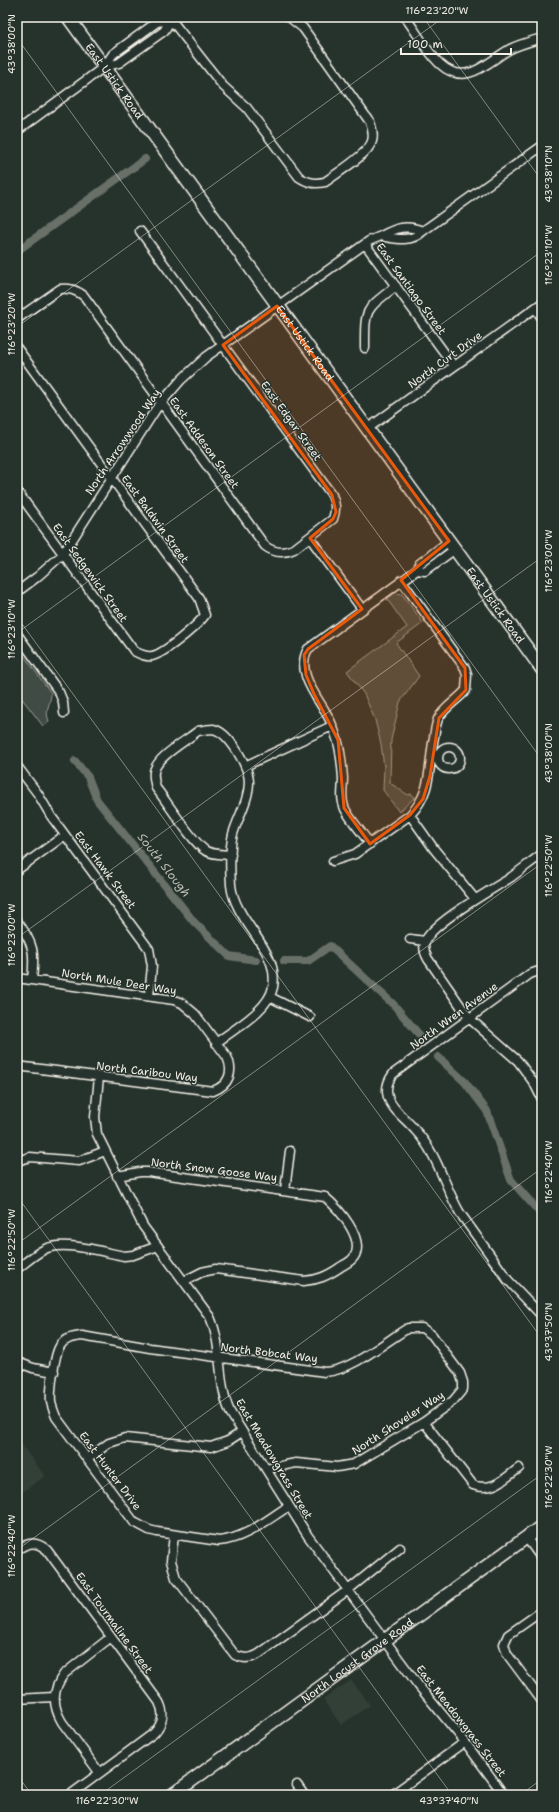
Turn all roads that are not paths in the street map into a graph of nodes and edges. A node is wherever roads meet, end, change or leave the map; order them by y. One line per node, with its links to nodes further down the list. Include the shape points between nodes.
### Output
1 (68, 17): 6 (main road, East Ustick Road)
2 (289, 17): 4 (street, via 303,28 370,122 373,131 373,140 368,149 325,182 317,184 308,183 299,177 248,108 222,86)
3 (405, 17): 5 (street, via 439,63 449,71 461,74 472,73 511,48)
4 (172, 18): 6 (street, via 164,30 119,63)
5 (542, 38)
6 (104, 67): 7 (street); 14 (main road, East Ustick Road)
7 (17, 131)
8 (542, 146): 10 (street)
9 (140, 231): 18 (street, East Edgar Street)
10 (423, 231): 11 (street, North Arrowwood Way, via 413,227 397,228); 11 (street, via 416,237 399,240)
11 (381, 236): 12 (street, North Arrowwood Way)
12 (365, 244): 13 (street, East Santiago Street); 14 (street, North Arrowwood Way)
13 (396, 286): 20 (street, via 370,307 365,318); 21 (street, East Santiago Street)
14 (277, 306): 18 (street, North Arrowwood Way); 23 (main road, East Ustick Road)
15 (539, 306): 16 (street, North Curt Drive); 21 (street, North Curt Drive)
16 (542, 318)
17 (17, 319): 22 (street, East Addeson Street, via 60,289 69,288 77,291 84,296)
18 (223, 345): 22 (street, North Arrowwood Way, via 193,368); 26 (street, East Edgar Street, via 332,495 336,512 329,524)
19 (17, 348): 24 (street, East Baldwin Street)
20 (365, 348)
21 (454, 366): 23 (street, North Curt Drive)
22 (161, 403): 24 (street, North Arrowwood Way); 26 (street, East Addeson Street, via 264,546 271,551 287,552)
23 (367, 429): 27 (main road, East Ustick Road)
24 (111, 477): 28 (street, North Arrowwood Way); 33 (street, East Baldwin Street, via 199,598 205,615 199,623)
25 (17, 491): 28 (street, East Sedgewick Street)
26 (310, 538): 31 (street)
27 (452, 545): 29 (street, via 419,564 417,570); 34 (main road, East Ustick Road)
28 (63, 554): 30 (street, North Arrowwood Way); 33 (street, East Sedgewick Street, via 134,651 144,656)
29 (401, 580): 31 (street); 39 (street, via 465,668 467,680 466,690 439,718 430,776 423,799)
30 (17, 592)
31 (362, 609): 36 (street, via 308,649 304,655 306,675)
32 (17, 634): 35 (street, via 59,692)
33 (153, 656)
34 (542, 669)
35 (64, 713)
36 (332, 726): 38 (street); 41 (street, via 338,740 341,760 344,808)
37 (17, 766): 40 (street, East Hawk Street)
38 (245, 766): 43 (street, via 249,782 248,791 233,834); 43 (street, via 226,737 214,729 198,732 161,759 154,772 156,788 197,842 206,851)
39 (410, 815): 41 (street); 46 (street)
40 (65, 835): 45 (street); 53 (street, East Hawk Street, via 149,949 152,966)
41 (370, 844): 44 (street, via 356,854)
42 (542, 854): 46 (street, via 510,878)
43 (230, 855): 54 (street, via 231,887 236,904 272,963 274,980)
44 (333, 861)
45 (17, 870)
46 (475, 899): 49 (street, via 431,932)
47 (17, 921): 52 (street, via 33,949)
48 (410, 939): 49 (street)
49 (425, 941): 56 (street, via 424,952 428,959)
50 (542, 970): 56 (street, North Wren Avenue, via 530,974)
51 (17, 978): 52 (street, North Mule Deer Way)
52 (32, 980): 53 (street, North Mule Deer Way)
53 (149, 996): 57 (street, North Mule Deer Way, via 174,1000 186,1006)
54 (270, 997): 55 (street); 57 (street, via 259,1010)
55 (310, 1017)
56 (469, 1018): 60 (street, via 518,1061); 69 (street, North Wren Avenue, via 393,1074 386,1088 388,1097 431,1151 460,1213 508,1280)
57 (216, 1043): 59 (street, North Caribou Way, via 227,1057 230,1074 222,1088 214,1091)
58 (17, 1066): 59 (street, North Caribou Way)
59 (99, 1077): 62 (street, East Meadowgrass Street, via 95,1126)
60 (542, 1099)
61 (290, 1151): 65 (street, North Snow Goose Way)
62 (105, 1152): 63 (street, via 79,1161 30,1157); 64 (street, East Meadowgrass Street)
63 (17, 1161)
64 (117, 1176): 65 (street, North Snow Goose Way, via 148,1172); 66 (street, East Meadowgrass Street, via 141,1222)
65 (285, 1190): 68 (street, North Snow Goose Way, via 325,1197 332,1203 357,1239 353,1258 327,1276 314,1280 304,1281 216,1269 202,1272)
66 (158, 1246): 67 (street, via 124,1256 70,1246 52,1246); 68 (street, East Meadowgrass Street)
67 (17, 1269)
68 (184, 1281): 70 (street, East Meadowgrass Street, via 210,1317 216,1333)
69 (542, 1316)
70 (219, 1358): 72 (street, North Bobcat Way, via 82,1336 65,1340 59,1346); 73 (street, North Bobcat Way, via 333,1371 349,1365 408,1328 418,1327 432,1335 460,1373); 75 (street, East Meadowgrass Street, via 226,1405)
71 (17, 1362): 72 (street)
72 (54, 1372): 76 (street, East Hunter Drive, via 51,1392 56,1417)
73 (463, 1386): 74 (street, North Shoveler Way, via 453,1401)
74 (424, 1422): 77 (street, via 473,1485 481,1488 490,1487); 78 (street, North Shoveler Way, via 354,1464 337,1467 296,1462)
75 (242, 1432): 76 (street, via 212,1447 125,1438 109,1443); 78 (street, East Meadowgrass Street)
76 (87, 1459): 81 (street, East Hunter Drive, via 134,1522 149,1530)
77 (519, 1468)
78 (266, 1469): 79 (street, East Meadowgrass Street)
79 (289, 1506): 81 (street, East Hunter Drive, via 244,1534 228,1540); 86 (street, East Meadowgrass Street)
80 (542, 1526): 82 (main road, North Locust Grove Road)
81 (174, 1535): 86 (street, via 171,1562 176,1578 235,1655 243,1658 252,1658 259,1654)
82 (526, 1537): 85 (street); 89 (main road, North Locust Grove Road)
83 (400, 1548): 86 (street)
84 (17, 1550): 88 (street, East Tourmaline Street, via 32,1543 47,1550)
85 (542, 1559)
86 (348, 1590): 89 (street, East Meadowgrass Street)
87 (542, 1611): 92 (street, via 509,1635 504,1644 507,1654)
88 (110, 1638): 90 (street, via 64,1674); 94 (street, East Tourmaline Street, via 159,1702 163,1718 154,1733)
89 (386, 1640): 93 (street, East Meadowgrass Street, via 418,1685); 97 (main road, North Locust Grove Road)
90 (54, 1697): 91 (street); 94 (street, via 60,1718)
91 (17, 1699)
92 (542, 1701)
93 (466, 1742): 99 (street); 100 (street, East Meadowgrass Street)
94 (100, 1772): 96 (street)
95 (297, 1785): 98 (street)
96 (70, 1795)
97 (172, 1795)
98 (304, 1795)
99 (392, 1795)
100 (504, 1795)

